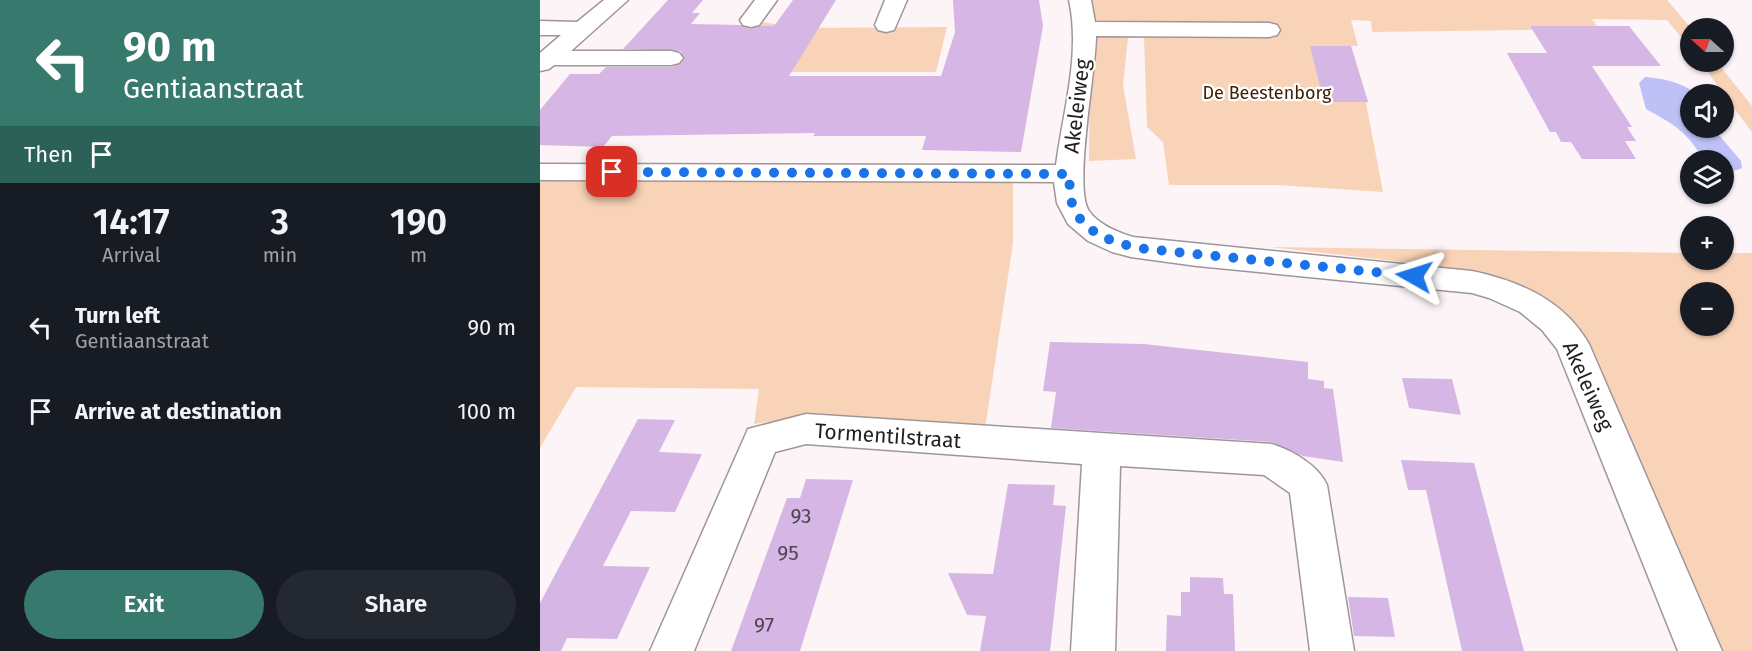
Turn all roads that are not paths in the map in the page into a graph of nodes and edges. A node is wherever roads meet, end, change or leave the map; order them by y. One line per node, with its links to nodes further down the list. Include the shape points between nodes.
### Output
1 (617, 0): 8 (street)
2 (766, 0): 5 (street)
3 (896, 0): 6 (street)
4 (1083, 14): 9 (street); 13 (street, Akeleiweg)
5 (751, 20)
6 (886, 25)
7 (540, 28): 8 (street)
8 (582, 29): 11 (street)
9 (1269, 30)
10 (671, 58): 11 (street)
11 (544, 62)
12 (540, 172): 13 (street)
13 (1069, 174): 18 (street, Akeleiweg, via 1071,200 1082,220 1104,237 1131,247 1468,283 1513,294 1539,309 1572,344)
14 (1102, 449): 15 (street, Tormentilstraat, via 806,429 761,441); 16 (street); 17 (street, Tormentilstraat, via 1272,460 1308,485)
15 (672, 651)
16 (1093, 651)
17 (1332, 651)
18 (1700, 651)

